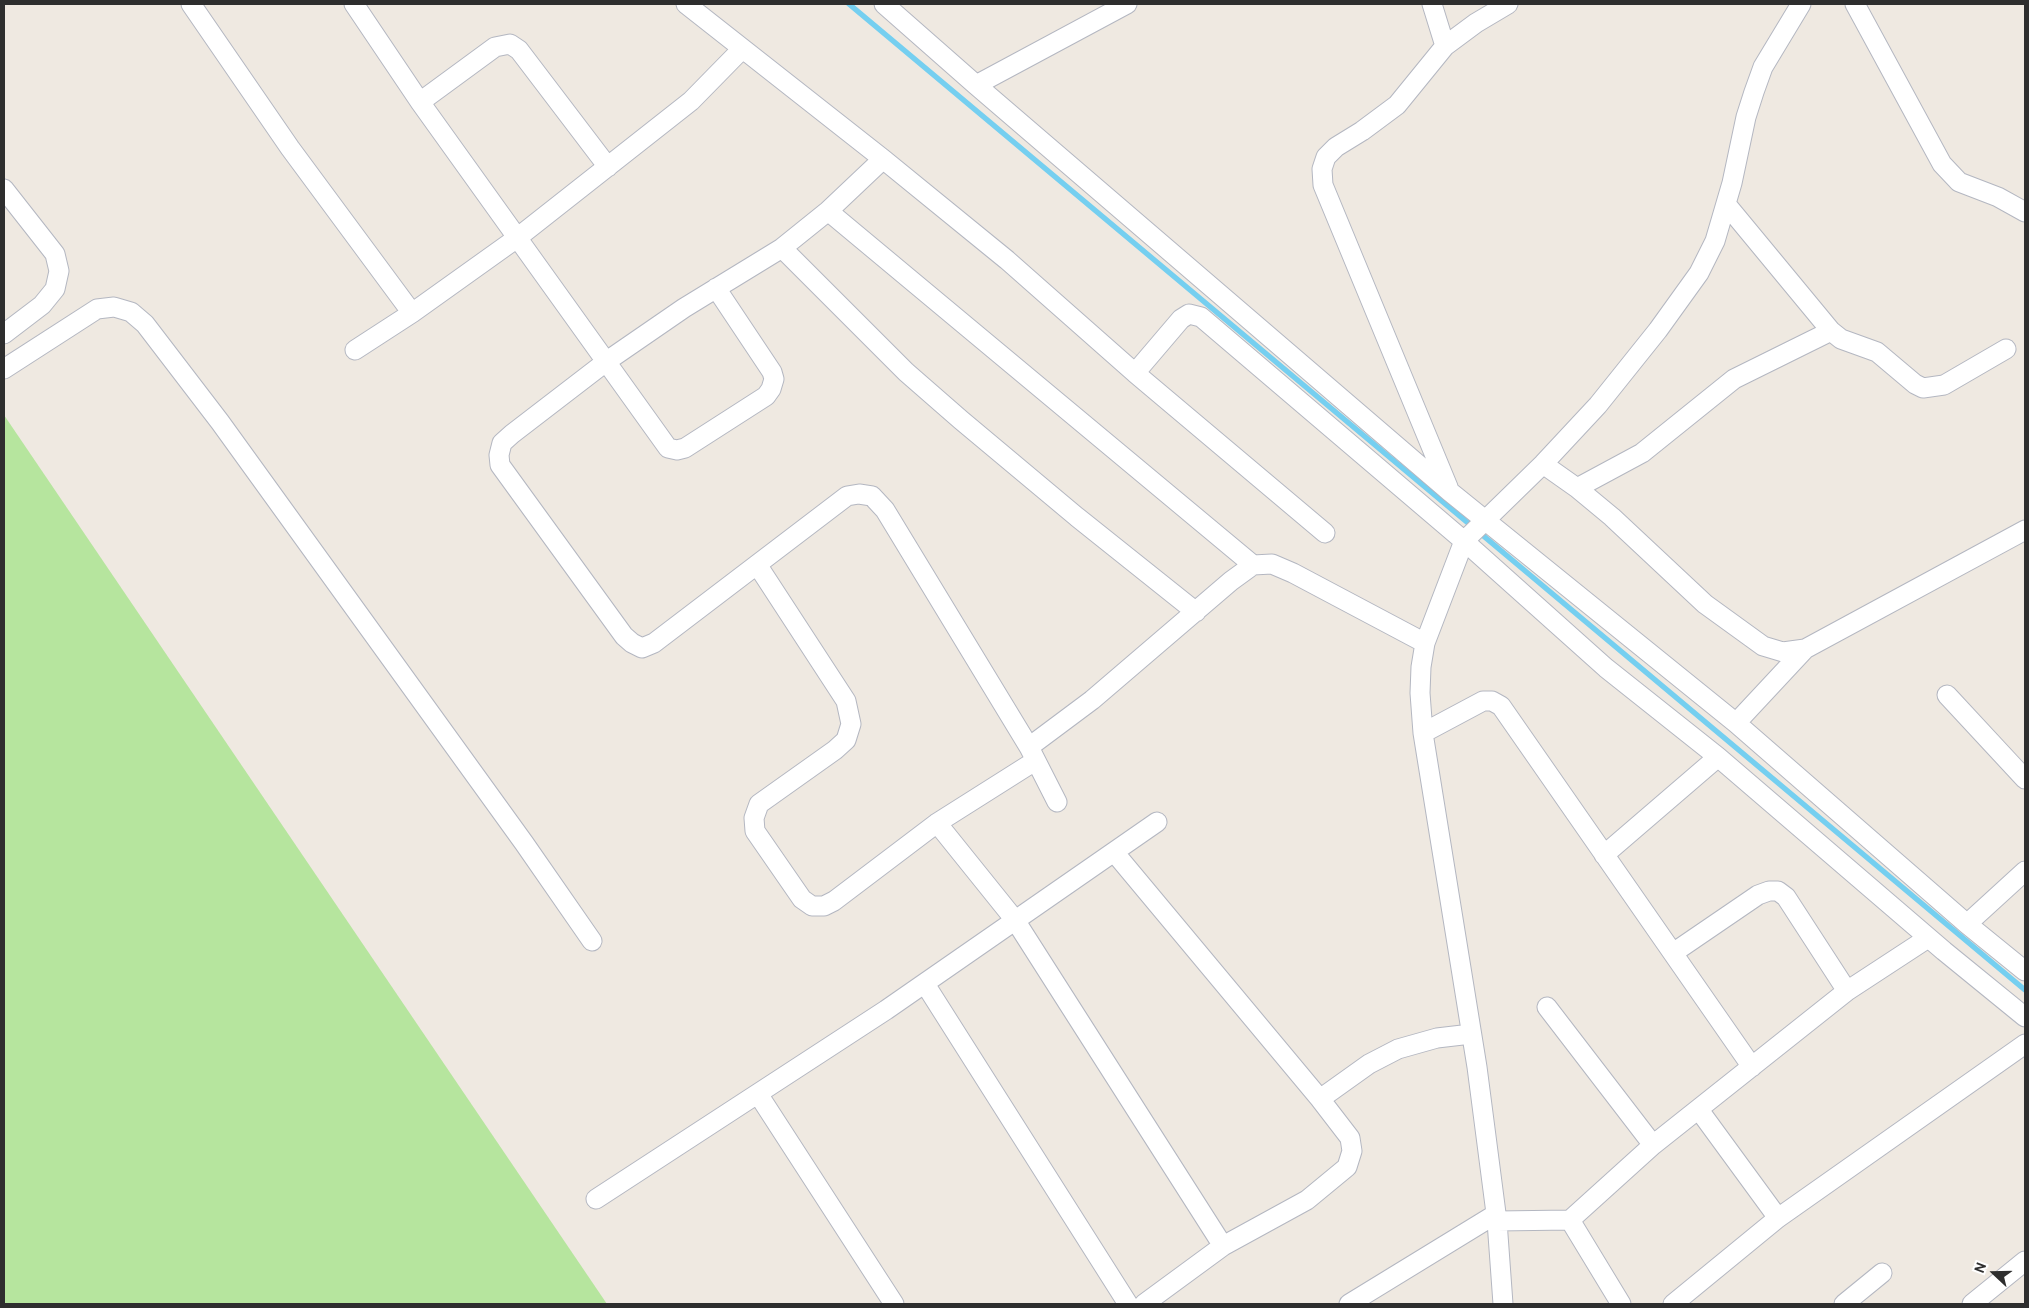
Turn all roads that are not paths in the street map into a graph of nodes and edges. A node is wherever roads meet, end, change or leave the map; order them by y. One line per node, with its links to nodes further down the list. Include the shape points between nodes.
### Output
1 (192, 4): 23 (street, via 290,148)
2 (354, 4): 13 (street)
3 (686, 4): 11 (street)
4 (884, 4): 12 (street)
5 (1127, 4): 12 (street)
6 (1432, 4): 10 (street)
7 (1508, 4): 10 (street)
8 (1801, 4): 17 (street, via 1776,44 1757,84)
9 (1855, 4): 19 (street, via 1942,164 1959,182 1998,196)
10 (1445, 46): 33 (street, via 1397,105 1336,147 1326,157 1322,169 1323,185)
11 (742, 49): 14 (street); 15 (street, via 691,101)
12 (976, 85): 33 (street)
13 (420, 102): 15 (street, via 495,47 510,44 519,50); 20 (street)
14 (883, 159): 18 (street); 30 (street, via 1007,260)
15 (608, 167): 20 (street)
16 (4, 189): 25 (street, via 55,254 59,271 55,289 42,305)
17 (1726, 204): 24 (street); 31 (street, via 1715,241 1699,274 1598,406)
18 (828, 211): 21 (street); 37 (street)
19 (2025, 212)
20 (517, 238): 23 (street); 28 (street)
21 (782, 248): 22 (street); 39 (street, via 906,372 960,420)
22 (716, 288): 28 (street); 28 (street, via 772,372 774,379 766,396 677,450 668,448 661,440)
23 (412, 313): 27 (street)
24 (1831, 331): 26 (street, via 1841,339 1877,352 1923,388 1944,385); 32 (street, via 1734,379 1642,453)
25 (4, 334)
26 (2006, 349)
27 (355, 350)
28 (607, 361): 38 (street, via 512,434 502,443 499,454 500,465 624,636 642,648 654,644)
29 (4, 369): 57 (street, via 97,310 114,307 131,312 145,324 220,422)
30 (1135, 373): 34 (street, via 1181,319 1189,314 1201,318); 36 (street)
31 (1543, 464): 32 (street); 34 (street)
32 (1577, 488): 41 (street, via 1705,604 1763,646 1783,652)
33 (1449, 491): 34 (street)
34 (1475, 530): 40 (street); 43 (street); 46 (street, via 1606,668)
35 (2025, 530): 41 (street)
36 (1325, 533)
37 (1253, 565): 39 (street); 40 (street, via 1272,564 1293,573)
38 (758, 566): 45 (street, via 847,496 872,496 885,510); 50 (street, via 846,701 851,724 846,740 759,804 754,818 755,831 802,899 812,906 824,906 834,901)
39 (1196, 612): 45 (street)
40 (1425, 643): 44 (street, via 1420,693)
41 (1805, 650): 43 (street)
42 (1947, 695): 47 (street)
43 (1736, 723): 55 (street)
44 (1423, 733): 52 (street, via 1484,701 1501,706); 64 (street)
45 (1032, 754): 48 (street); 50 (street)
46 (1718, 757): 52 (street); 56 (street)
47 (2025, 779)
48 (1057, 802)
49 (1157, 822): 51 (street)
50 (937, 823): 54 (street)
51 (1114, 852): 54 (street); 68 (street)
52 (1604, 855): 58 (street)
53 (2025, 871): 55 (street)
54 (1015, 920): 60 (street); 75 (street)
55 (1967, 924): 59 (street)
56 (1928, 938): 61 (street); 63 (street)
57 (592, 941)
58 (1673, 954): 61 (street, via 1758,895 1778,891 1786,897); 66 (street)
59 (2025, 971)
60 (925, 984): 67 (street); 79 (street)
61 (1847, 991): 66 (street)
62 (1547, 1007): 70 (street)
63 (2025, 1017)
64 (1471, 1034): 68 (street, via 1437,1038 1398,1049 1369,1064); 72 (street)
65 (2025, 1044): 73 (street)
66 (1752, 1067): 69 (street)
67 (758, 1094): 71 (street); 78 (street)
68 (1320, 1098): 75 (street, via 1350,1138 1352,1150 1347,1166 1306,1200)
69 (1699, 1110): 70 (street); 73 (street)
70 (1653, 1145): 74 (street)
71 (596, 1200)
72 (1497, 1217): 74 (street); 81 (street); 82 (street)
73 (1778, 1218): 84 (street)
74 (1570, 1220): 83 (street)
75 (1223, 1246): 80 (street)
76 (2025, 1261): 86 (street)
77 (1882, 1274): 85 (street)
78 (894, 1304)
79 (1128, 1304)
80 (1144, 1304)
81 (1349, 1304)
82 (1503, 1304)
83 (1621, 1304)
84 (1673, 1304)
85 (1844, 1304)
86 (1972, 1304)

